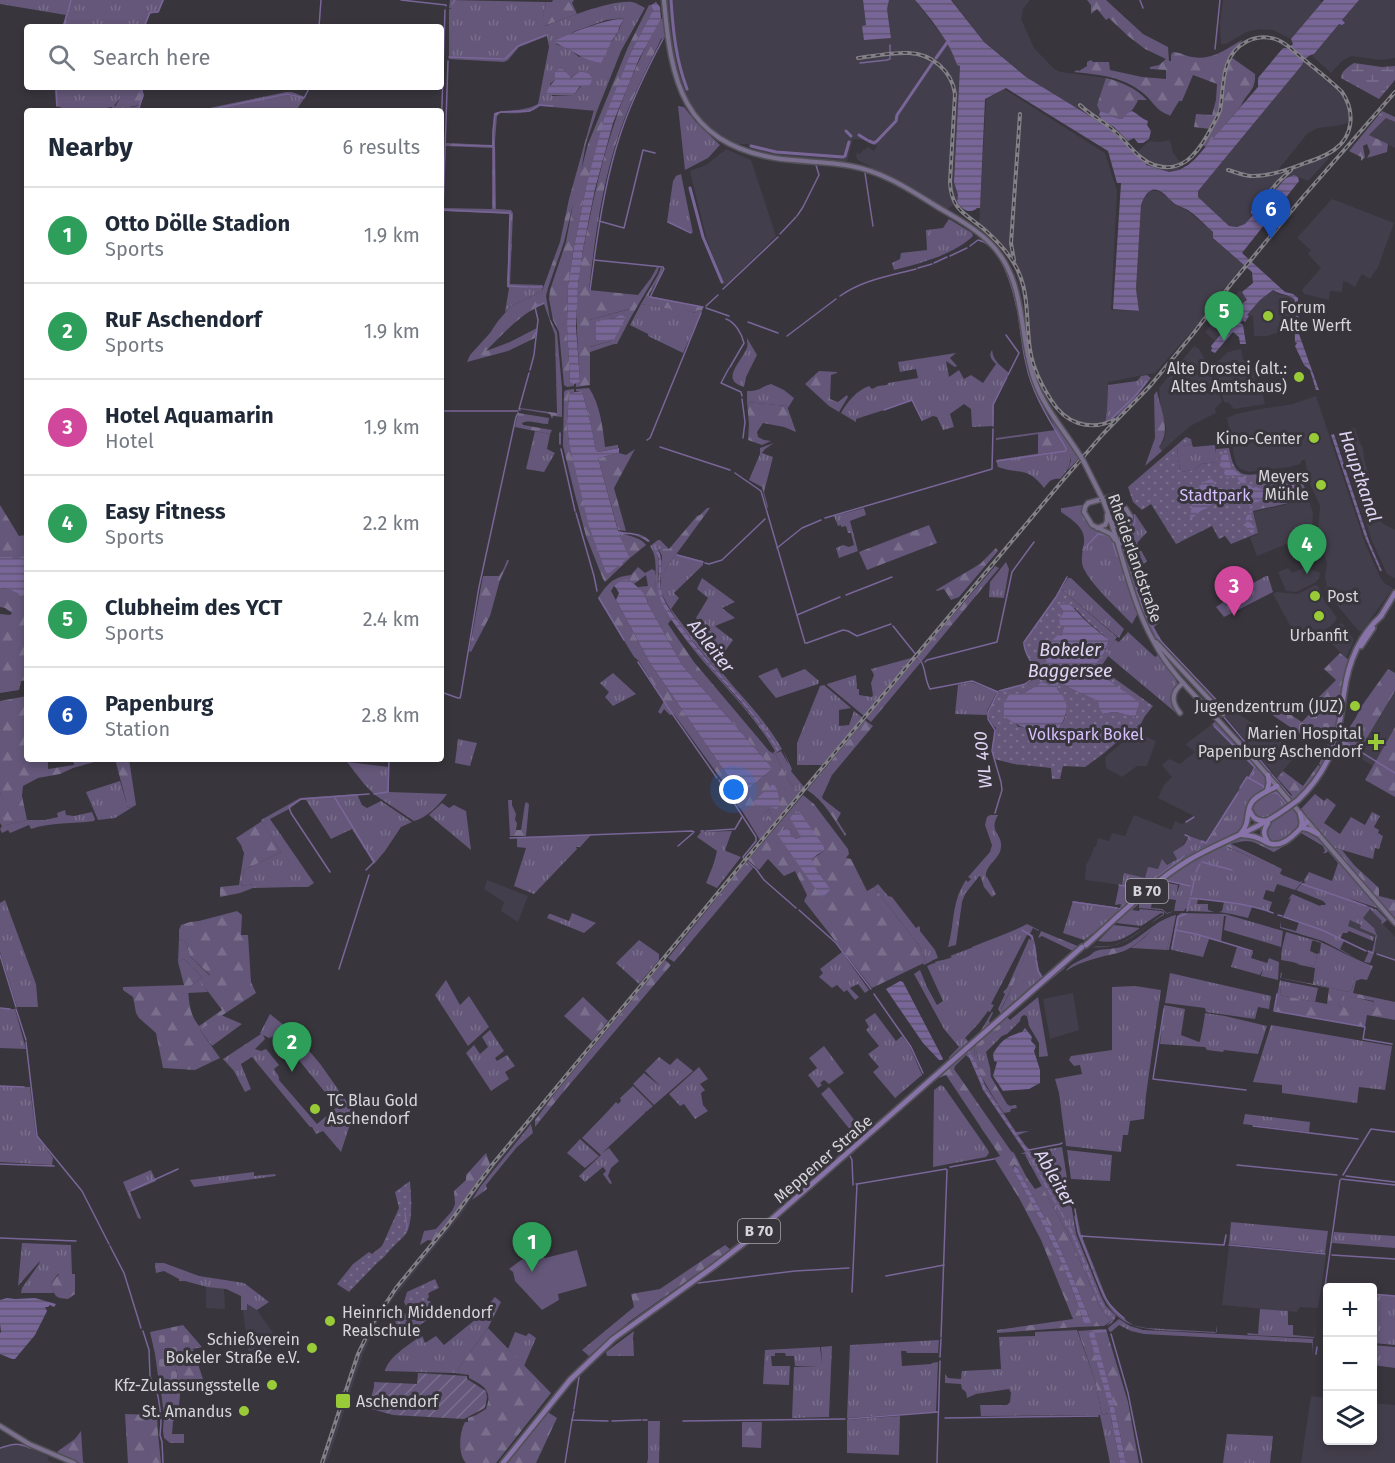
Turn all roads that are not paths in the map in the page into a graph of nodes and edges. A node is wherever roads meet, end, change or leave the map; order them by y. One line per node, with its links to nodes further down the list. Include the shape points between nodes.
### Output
1 (664, 0): 2 (main road, Rheiderlandstraße, via 678,86 696,117 713,134 733,146 765,156 842,164 874,172 954,217 990,243 1016,287 1038,389)
2 (1104, 498): 3 (main road, Rheiderlandstraße); 5 (main road, via 1115,495 1130,515); 6 (main road, via 1085,507 1086,516)
3 (1106, 509): 4 (main road, Rheiderlandstraße); 6 (main road, via 1106,523)
4 (1110, 517): 5 (main road, via 1119,528); 7 (main road, Rheiderlandstraße)
5 (1130, 523): 8 (main road, via 1121,538)
6 (1096, 528): 7 (main road, via 1111,534)
7 (1119, 545): 8 (main road, Rheiderlandstraße)
8 (1120, 551): 10 (main road, Rheiderlandstraße)
9 (1395, 593): 22 (main road, Meppener Straße / B 70, bridge, via 1350,664 1338,732 1323,768 1298,800)
10 (1149, 634): 11 (main road, Rheiderlandstraße); 16 (main road)
11 (1174, 673): 12 (main road, Rheiderlandstraße); 13 (main road)
12 (1183, 683): 13 (main road); 14 (main road, Rheiderlandstraße)
13 (1177, 689): 14 (main road, via 1185,689); 15 (main road, via 1173,700)
14 (1199, 702): 17 (main road, Rheiderlandstraße)
15 (1180, 713)
16 (1223, 714)
17 (1268, 775): 18 (main road, Rheiderlandstraße); 19 (main road)
18 (1276, 785): 19 (main road); 21 (main road, Rheiderlandstraße)
19 (1267, 791): 20 (main road)
20 (1250, 807): 22 (main road, via 1256,819); 26 (main road, via 1247,825)
21 (1300, 813): 23 (main road, Rheiderlandstraße); 24 (main road)
22 (1269, 820): 26 (main road, Meppener Straße / B 70); 27 (main road, via 1264,837)
23 (1308, 823): 24 (main road); 25 (main road, Rheiderlandstraße)
24 (1302, 829): 25 (main road); 27 (main road, via 1280,844)
25 (1318, 834): 28 (main road, Rheiderlandstraße)
26 (1239, 835): 27 (main road, via 1253,835); 31 (main road, Meppener Straße / B 70, via 1159,881 748,1240 613,1339 570,1380)
27 (1269, 843)
28 (1395, 923)
29 (0, 1426): 30 (main road, via 29,1444)
30 (74, 1463)
31 (503, 1463)

